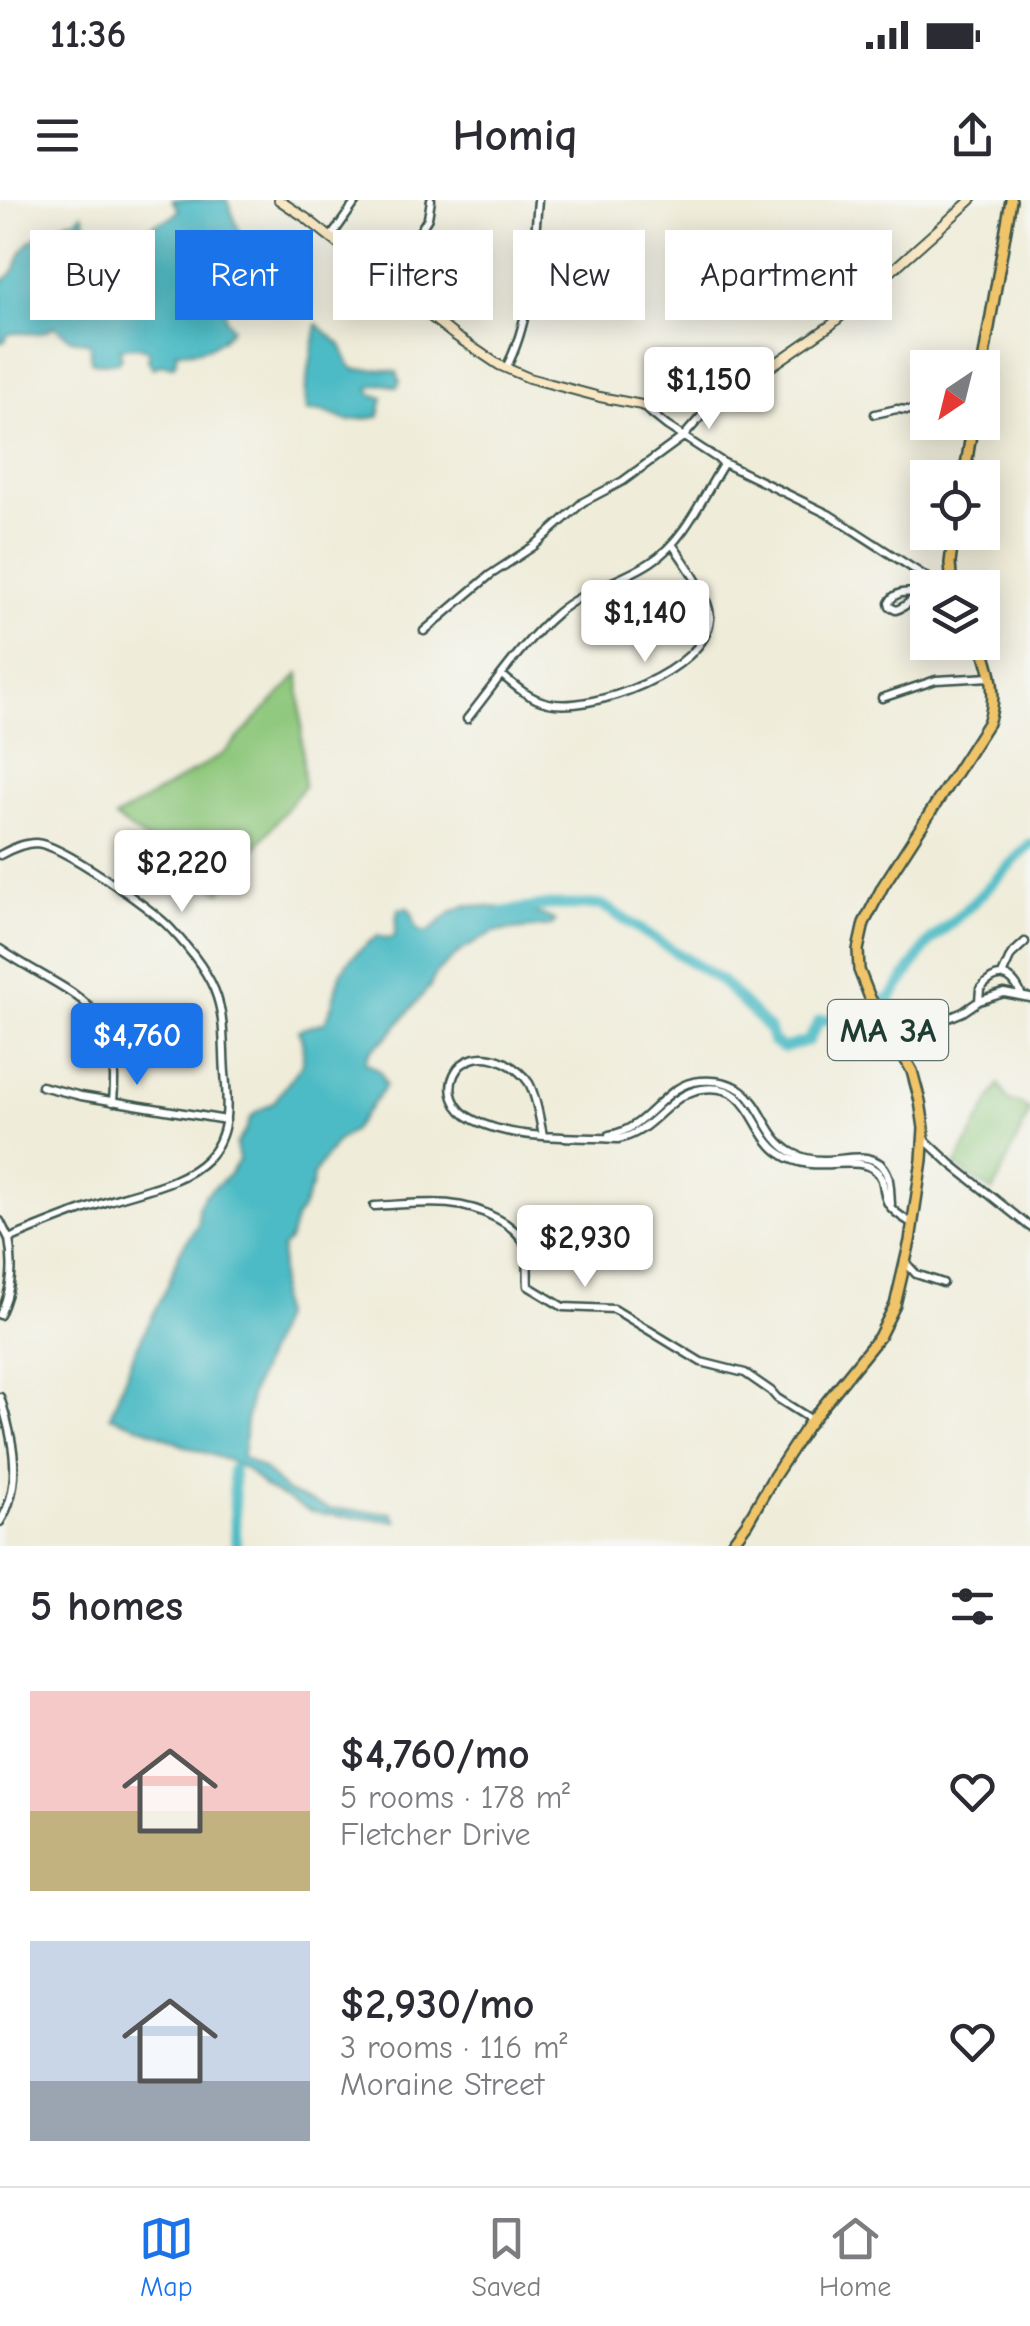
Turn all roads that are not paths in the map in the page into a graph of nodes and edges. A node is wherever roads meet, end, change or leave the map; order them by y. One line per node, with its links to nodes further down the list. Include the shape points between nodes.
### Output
1 (279, 200): 8 (main road)
2 (357, 200): 8 (street)
3 (431, 200): 7 (street)
4 (538, 200): 11 (street, via 523,326)
5 (971, 200): 12 (main road, via 831,325)
6 (1011, 200): 10 (main road)
7 (421, 230)
8 (331, 237)
9 (435, 320): 11 (main road)
10 (985, 350)
11 (506, 368): 13 (main road)
12 (719, 396): 13 (main road, via 677,406); 16 (street)
13 (641, 405): 16 (street)
14 (910, 410): 15 (street)
15 (875, 414)
16 (682, 437): 17 (street); 20 (street, via 583,502)
17 (724, 463): 18 (street); 19 (street, via 813,505)
18 (672, 544): 22 (street, via 652,562 570,603); 22 (street, via 710,614 697,646 673,669 632,690 562,705 533,698)
19 (915, 570)
20 (424, 631)
21 (986, 660): 23 (main road, MA 3A)
22 (502, 675): 25 (street)
23 (991, 677): 24 (street, via 936,680); 33 (main road, MA 3A, via 993,708 984,733 898,861 860,934 864,983)
24 (882, 698)
25 (467, 719)
26 (0, 856): 36 (street, via 34,843 62,850 178,937 217,997)
27 (1026, 942): 29 (street)
28 (0, 949): 35 (street, via 97,1013 113,1053)
29 (1002, 975): 30 (street); 32 (street, via 982,985)
30 (1021, 994): 31 (street); 32 (street)
31 (1030, 998)
32 (979, 1001): 33 (street)
33 (900, 1050): 38 (main road, MA 3A, via 915,1080)
34 (40, 1086): 35 (street)
35 (113, 1102): 36 (street)
36 (226, 1120): 43 (street, via 213,1152 192,1171)
37 (544, 1135): 37 (street, via 504,1131 466,1116 452,1093 457,1068 485,1056 516,1068 532,1088); 41 (street, via 632,1136 704,1085 728,1092 757,1113 772,1147 804,1164 856,1160 870,1166 894,1210)
38 (923, 1138): 41 (main road, MA 3A); 42 (street)
39 (374, 1206): 49 (street, via 442,1202 489,1214 525,1245 528,1286 563,1307 614,1309 701,1362 745,1373)
40 (0, 1221): 43 (street)
41 (913, 1224): 44 (main road, MA 3A)
42 (1030, 1226)
43 (9, 1239): 46 (street, via 12,1275)
44 (906, 1263): 45 (street, via 916,1274); 49 (main road, MA 3A, via 884,1329)
45 (944, 1283)
46 (2, 1304): 47 (street)
47 (0, 1315)
48 (0, 1397): 50 (street, via 16,1474)
49 (810, 1422): 51 (main road, MA 3A)
50 (0, 1522)
51 (730, 1546)

